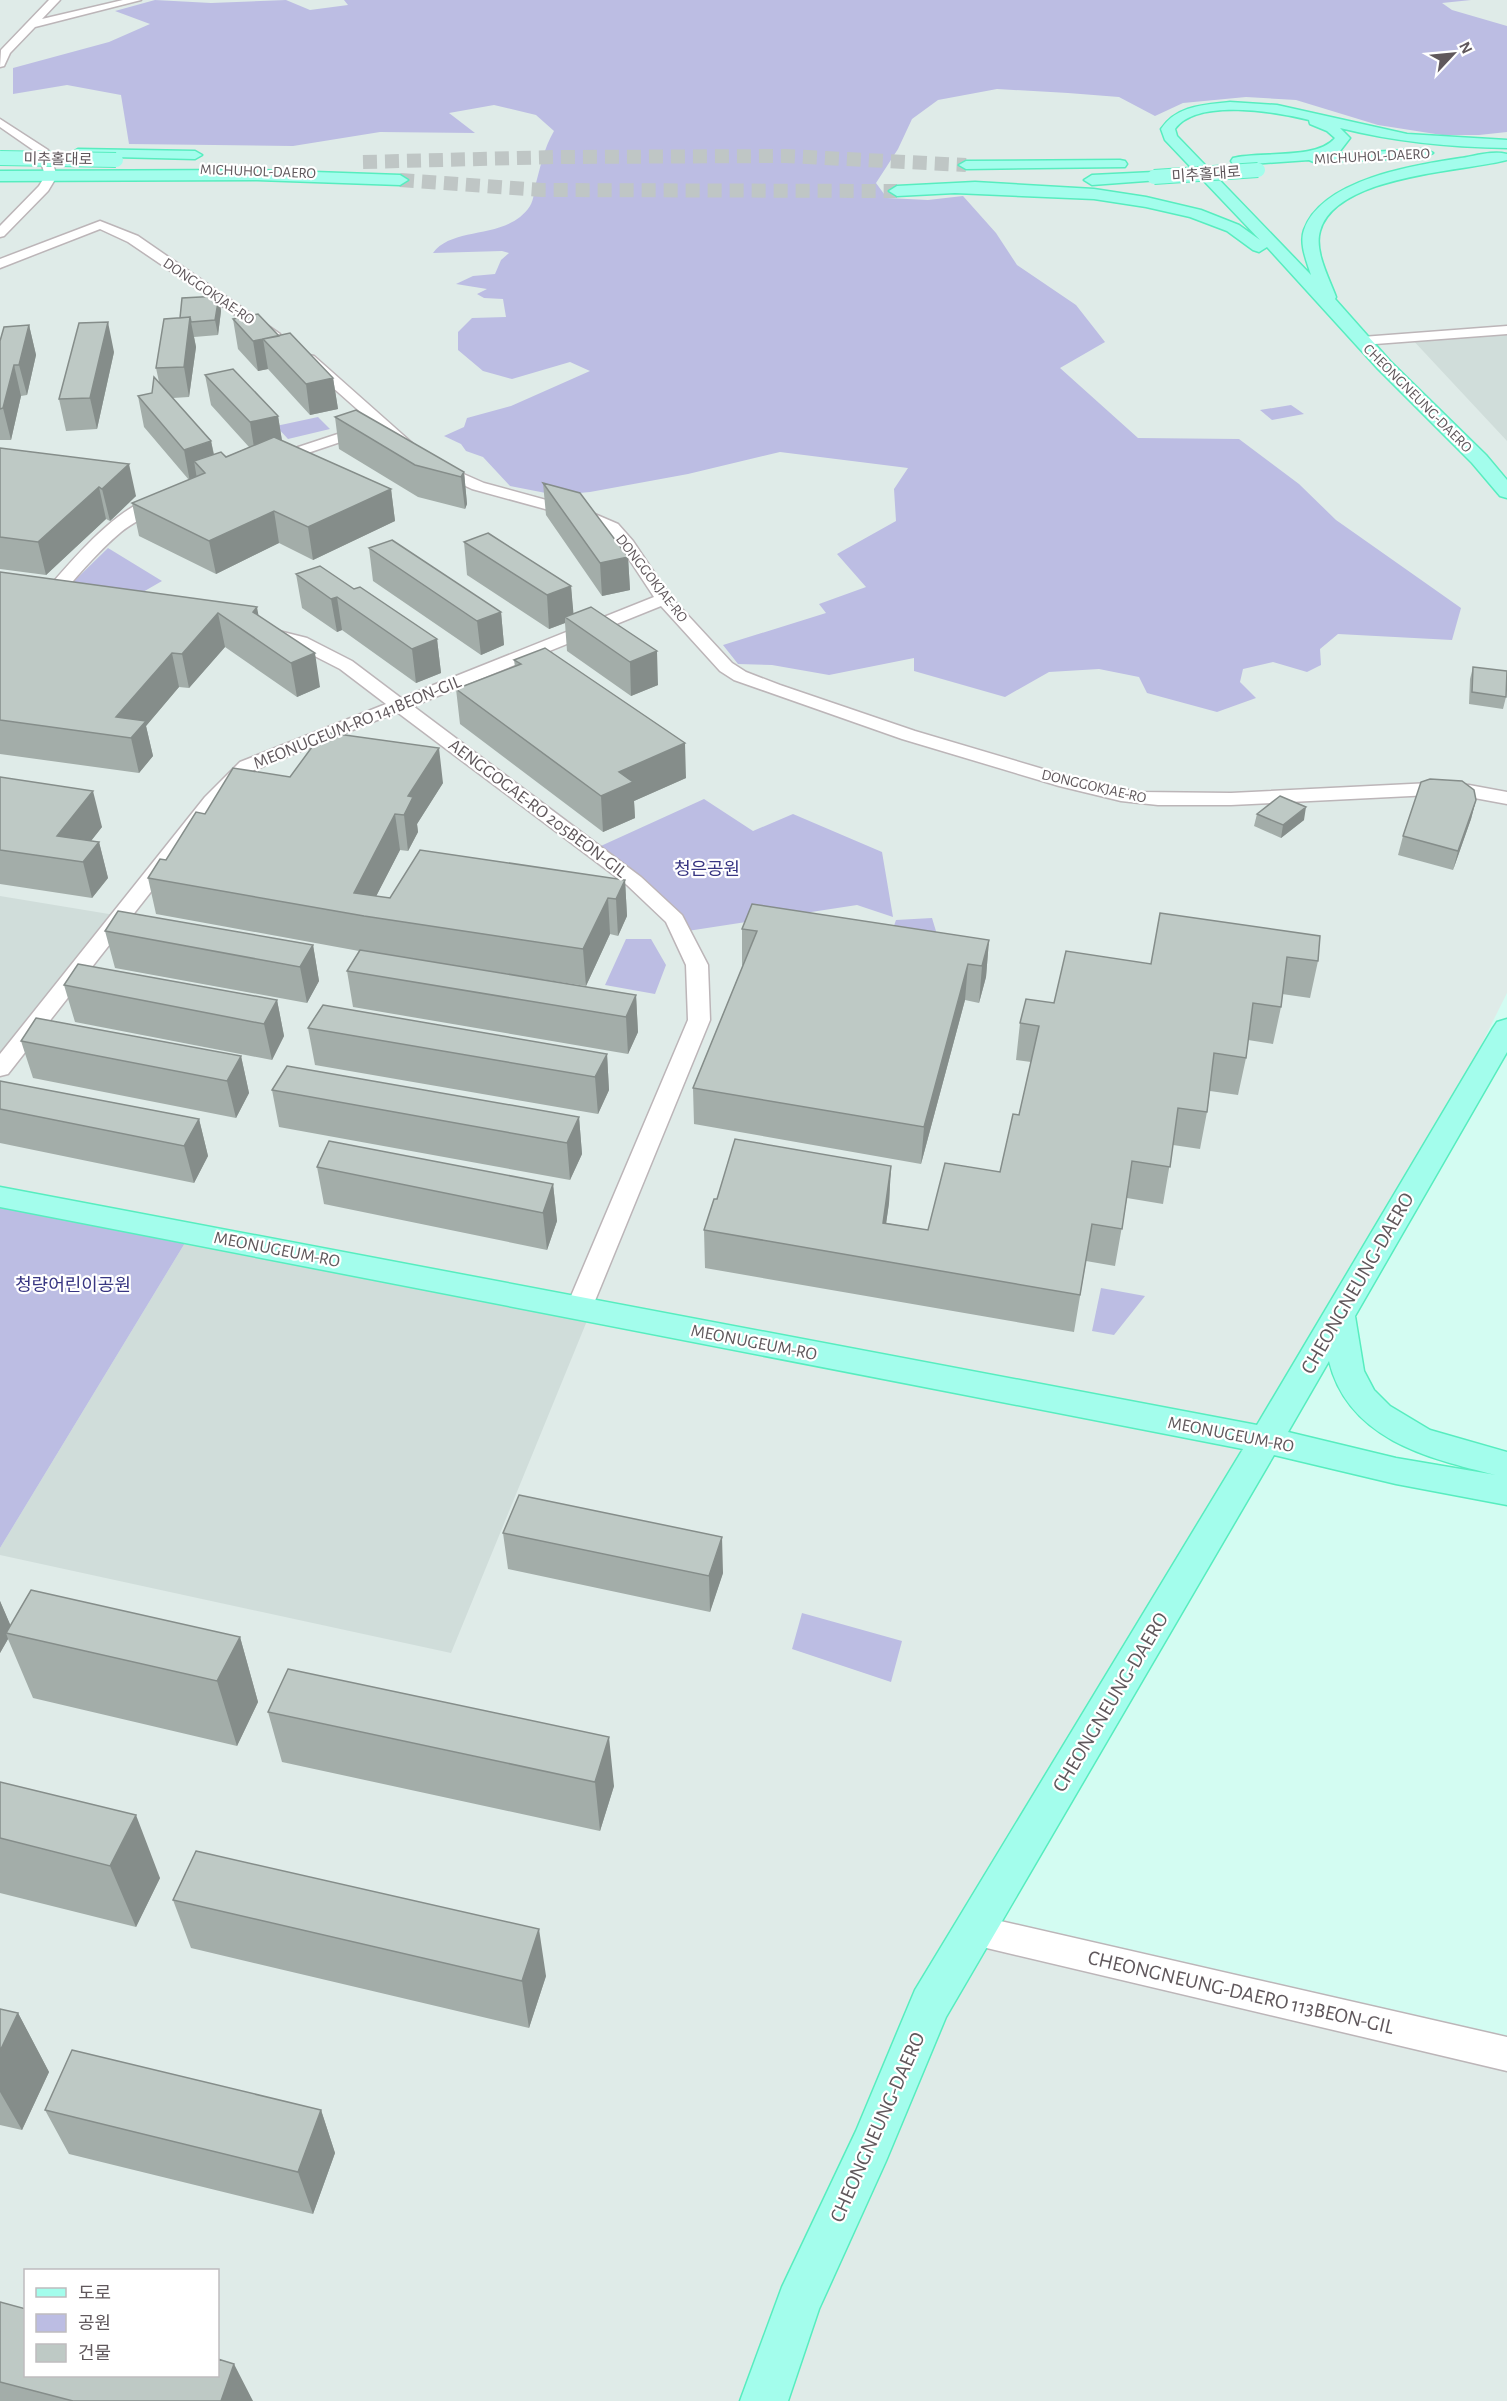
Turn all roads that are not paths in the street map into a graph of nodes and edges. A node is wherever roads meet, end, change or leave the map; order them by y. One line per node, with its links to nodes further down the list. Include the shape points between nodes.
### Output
1 (55, 0): 3 (street)
2 (136, 0): 3 (street)
3 (31, 25): 4 (street, via 5,52)
4 (0, 64)
5 (0, 123): 8 (street)
6 (1507, 144): 24 (main road, via 1395,136 1302,112 1257,106 1193,111 1172,121 1170,137)
7 (0, 152): 8 (main road)
8 (44, 152): 10 (main road); 19 (street)
9 (1507, 153): 13 (main road, MICHUHOL-DAERO); 17 (main road, MICHUHOL-DAERO); 24 (main road, via 1382,179 1323,209 1311,231 1314,258)
10 (208, 155)
11 (0, 158): 14 (main road, 미추홀대로, bridge)
12 (292, 161): 14 (main road, MICHUHOL-DAERO)
13 (1238, 161): 16 (main road, 미추홀대로); 24 (main road, via 1313,155 1335,148 1343,138 1315,121 1262,110 1208,114 1186,122 1180,129 1183,137 1299,254)
14 (116, 163): 15 (main road, 미추홀대로); 19 (main road, MICHUHOL-DAERO, via 400,180 257,175)
15 (0, 165)
16 (966, 165)
17 (1258, 170): 20 (main road, 미추홀대로, bridge)
18 (0, 176): 19 (main road)
19 (51, 176): 22 (street, via 45,188)
20 (955, 188): 21 (main road); 24 (main road, via 1094,194 1195,213 1233,228 1300,276)
21 (897, 191)
22 (0, 233)
23 (0, 264): 27 (street, DONGGOKJAE-RO, via 100,225 132,239 318,364)
24 (1329, 303): 26 (main road, CHEONGNEUNG-DAERO)
25 (1507, 330): 26 (street)
26 (1362, 341): 29 (main road, CHEONGNEUNG-DAERO)
27 (380, 423): 30 (street); 34 (street, DONGGOKJAE-RO, via 427,462 478,486 584,515 612,527)
28 (1507, 457): 29 (main road)
29 (1479, 459): 32 (main road, CHEONGNEUNG-DAERO)
30 (258, 465)
31 (181, 492): 35 (street, via 145,507 103,537)
32 (1507, 492)
33 (24, 597): 35 (street)
34 (664, 599): 38 (street, MEONUGEUM-RO 141BEON-GIL); 39 (street, DONGGOKJAE-RO, via 726,667 740,676 859,719 1084,786 1156,799 1411,788 1460,790)
35 (47, 600): 36 (street)
36 (69, 603)
37 (244, 628): 38 (street, AENGGOGAE-RO 205BEON-GIL, via 301,642 346,665)
38 (399, 704): 41 (street, MEONUGEUM-RO 141BEON-GIL, via 247,766 229,782); 43 (street, AENGGOGAE-RO 205BEON-GIL, via 634,881 675,919 697,965 699,1020)
39 (1507, 798)
40 (1507, 1028): 44 (main road, CHEONGNEUNG-DAERO)
41 (0, 1069)
42 (0, 1197): 43 (main road, MEONUGEUM-RO)
43 (579, 1308): 45 (main road, MEONUGEUM-RO)
44 (1339, 1315): 45 (main road, CHEONGNEUNG-DAERO); 46 (main road, via 1342,1350 1351,1380 1370,1406 1400,1431 1442,1449)
45 (1266, 1440): 47 (main road, MEONUGEUM-RO, via 1396,1471); 48 (main road, CHEONGNEUNG-DAERO)
46 (1507, 1465)
47 (1507, 1491)
48 (974, 1930): 49 (street, CHEONGNEUNG-DAERO 113BEON-GIL); 50 (main road, CHEONGNEUNG-DAERO, via 930,2004 871,2146 798,2303)
49 (1507, 2054)
50 (764, 2401)

